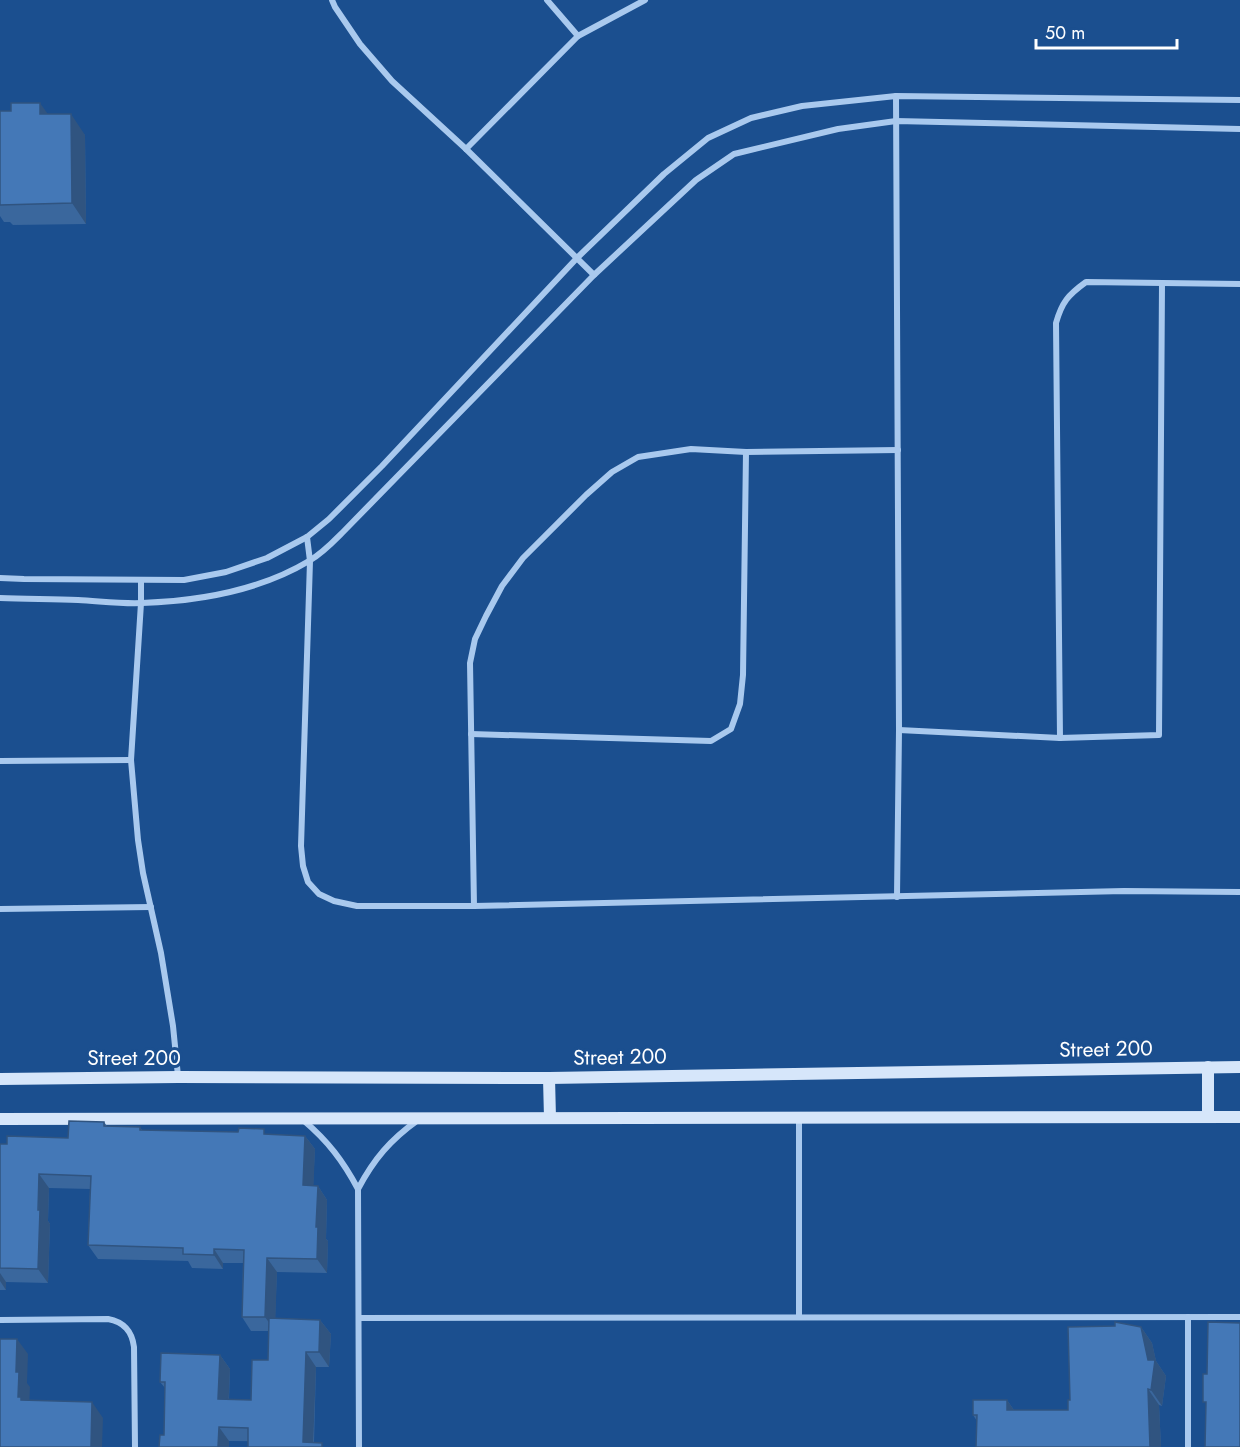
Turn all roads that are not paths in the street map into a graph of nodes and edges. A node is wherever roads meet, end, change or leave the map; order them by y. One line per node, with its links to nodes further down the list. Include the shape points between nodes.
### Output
1 (332, 0): 9 (street, via 360,44 392,81)
2 (547, 0): 4 (street)
3 (645, 0): 4 (street)
4 (578, 36): 9 (street)
5 (896, 96): 6 (street); 7 (street); 10 (street, via 802,106 751,118 708,138 664,174)
6 (1240, 100)
7 (896, 121): 8 (street); 11 (street, via 838,129 734,154 696,180); 14 (street)
8 (1240, 129)
9 (466, 149): 10 (street)
10 (577, 258): 11 (street); 16 (street, via 382,466)
11 (594, 275): 17 (street)
12 (1162, 284): 13 (street); 24 (street, via 1086,282 1070,293 1056,322); 24 (street, via 1159,735)
13 (1240, 284)
14 (898, 450): 15 (street); 22 (street)
15 (746, 452): 23 (street, via 691,449 638,457 612,472 523,558 502,586 475,639 470,663); 23 (street, via 743,675 740,704 731,729 711,741)
16 (307, 537): 17 (street); 19 (street, via 267,558 226,572 184,580)
17 (310, 561): 21 (street, via 246,589); 29 (street, via 301,846 308,882 327,898 357,906)
18 (0, 578): 19 (street)
19 (141, 580): 21 (street)
20 (0, 598): 21 (street)
21 (141, 603): 25 (street)
22 (899, 730): 24 (street); 28 (street)
23 (471, 734): 29 (street)
24 (1060, 738)
25 (131, 760): 26 (street); 30 (street, via 138,840)
26 (0, 761)
27 (1240, 892): 28 (street)
28 (897, 897): 29 (street)
29 (474, 906)
30 (151, 907): 31 (street); 34 (street, via 173,1026)
31 (0, 909)
32 (1208, 1067): 33 (street, Street 200); 35 (street, Street 200); 37 (street)
33 (1240, 1067)
34 (178, 1077): 35 (street, Street 200); 36 (street, Street 200)
35 (549, 1078): 39 (street)
36 (0, 1079)
37 (1208, 1117): 38 (street); 40 (street)
38 (1240, 1117)
39 (550, 1118): 40 (street); 43 (street)
40 (799, 1118): 45 (street)
41 (0, 1119): 42 (street)
42 (302, 1119): 43 (street); 44 (street, via 335,1150)
43 (420, 1119): 44 (street, via 384,1149)
44 (358, 1189): 48 (street)
45 (799, 1317): 46 (street); 48 (street)
46 (1188, 1317): 47 (street); 52 (street)
47 (1240, 1317)
48 (359, 1318): 51 (street)
49 (0, 1320): 50 (street, via 108,1319 124,1325 134,1347)
50 (135, 1447)
51 (359, 1447)
52 (1188, 1447)

